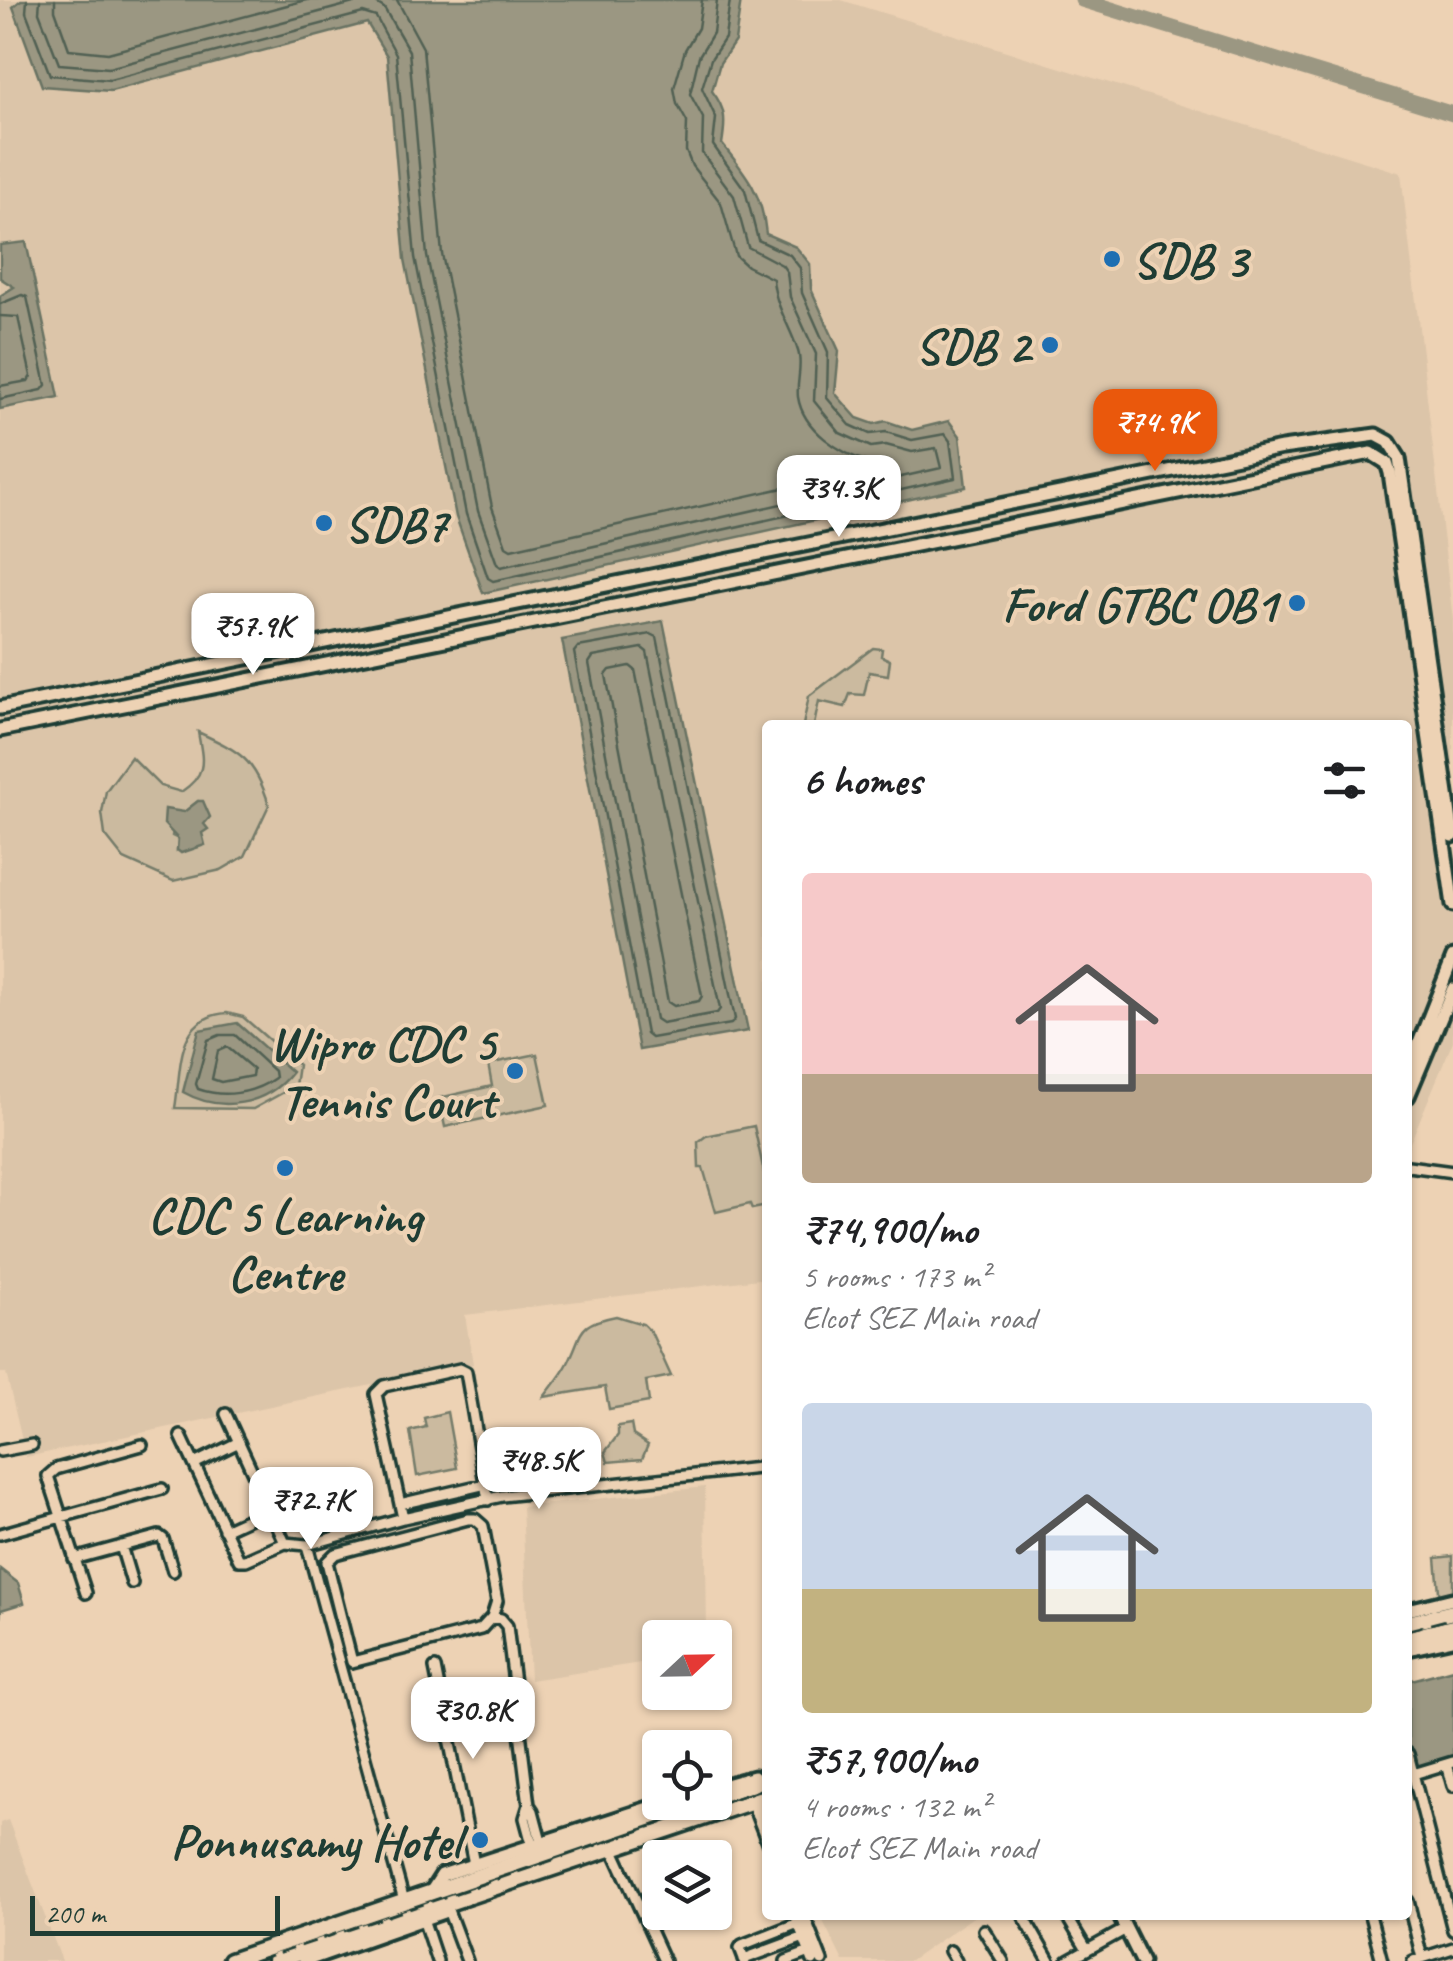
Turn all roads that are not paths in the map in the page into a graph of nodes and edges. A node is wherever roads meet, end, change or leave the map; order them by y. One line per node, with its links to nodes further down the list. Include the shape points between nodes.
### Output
1 (1344, 440): 2 (street); 3 (street); 7 (street, via 1376,435 1399,458)
2 (1348, 457): 4 (street); 8 (street, via 1380,456 1390,474)
3 (498, 609): 4 (street); 5 (street)
4 (504, 629): 6 (street)
5 (0, 708)
6 (0, 730)
7 (1453, 836)
8 (1453, 905)
9 (1453, 957): 11 (street)
10 (1453, 989): 12 (street)
11 (1412, 1060)
12 (1412, 1086)
13 (1412, 1164): 14 (street)
14 (1453, 1172)
15 (226, 1414): 17 (street)
16 (181, 1436): 21 (street)
17 (239, 1442): 21 (street); 27 (street)
18 (142, 1445): 28 (street, via 52,1471)
19 (32, 1446): 20 (street)
20 (0, 1452)
21 (194, 1464): 30 (street)
22 (762, 1468): 25 (street)
23 (486, 1484): 25 (street); 26 (street); 26 (street, via 466,1372 384,1386 376,1394)
24 (162, 1489): 28 (street)
25 (488, 1500): 29 (street)
26 (400, 1504): 29 (street)
27 (270, 1509): 30 (street); 32 (street)
28 (62, 1518): 31 (street); 35 (street)
29 (403, 1518): 33 (street)
30 (224, 1530): 32 (street, via 242,1562)
31 (0, 1534)
32 (285, 1543): 33 (street)
33 (308, 1545): 49 (street)
34 (121, 1546): 35 (street); 36 (street, via 161,1537); 37 (street)
35 (74, 1558): 38 (street)
36 (173, 1571)
37 (132, 1584)
38 (86, 1593)
39 (1453, 1600): 40 (street)
40 (1412, 1609)
41 (1453, 1612): 43 (main road)
42 (492, 1617): 48 (street, via 481,1630); 48 (street, via 497,1601 486,1536 476,1518 335,1554 328,1569); 62 (street, via 507,1626 526,1818)
43 (1412, 1623)
44 (1453, 1627): 45 (main road)
45 (1412, 1637)
46 (1453, 1640): 47 (street)
47 (1412, 1648)
48 (352, 1662): 49 (street)
49 (340, 1666): 66 (street)
50 (435, 1668): 64 (street)
51 (1450, 1763): 52 (street); 56 (street)
52 (1412, 1774)
53 (762, 1777): 55 (street)
54 (1412, 1782): 79 (street)
55 (732, 1784)
56 (1453, 1786)
57 (732, 1798): 58 (main road)
58 (757, 1800): 61 (main road); 63 (street, via 682,1836)
59 (642, 1810): 62 (street)
60 (660, 1820): 61 (main road)
61 (644, 1828): 63 (main road)
62 (536, 1843): 64 (street)
63 (610, 1848): 65 (main road); 67 (street); 88 (main road); 92 (street)
64 (474, 1864): 65 (street, via 442,1876)
65 (432, 1892): 66 (main road)
66 (404, 1901): 87 (main road)
67 (448, 1910): 68 (street); 91 (street)
68 (423, 1919): 89 (street); 90 (street)
69 (795, 1920): 86 (street, via 746,1942 740,1948)
70 (800, 1920): 80 (street)
71 (800, 1920): 94 (street)
72 (1025, 1920): 97 (street)
73 (1069, 1920): 83 (street)
74 (1122, 1920): 77 (street)
75 (1371, 1920): 100 (street)
76 (1411, 1920): 85 (street)
77 (1126, 1929): 83 (street); 99 (street)
78 (984, 1930): 96 (street)
79 (1453, 1930)
80 (804, 1936): 84 (street); 86 (street)
81 (1453, 1948): 85 (street)
82 (950, 1950): 95 (street)
83 (1087, 1950): 98 (street)
84 (811, 1957): 93 (street)
85 (1418, 1959)
86 (744, 1960)
87 (230, 1961)
88 (275, 1961)
89 (304, 1961)
90 (438, 1961)
91 (466, 1961)
92 (664, 1961)
93 (786, 1961)
94 (822, 1961)
95 (956, 1961)
96 (1002, 1961)
97 (1049, 1961)
98 (1068, 1961)
99 (1142, 1961)
100 (1382, 1961)

